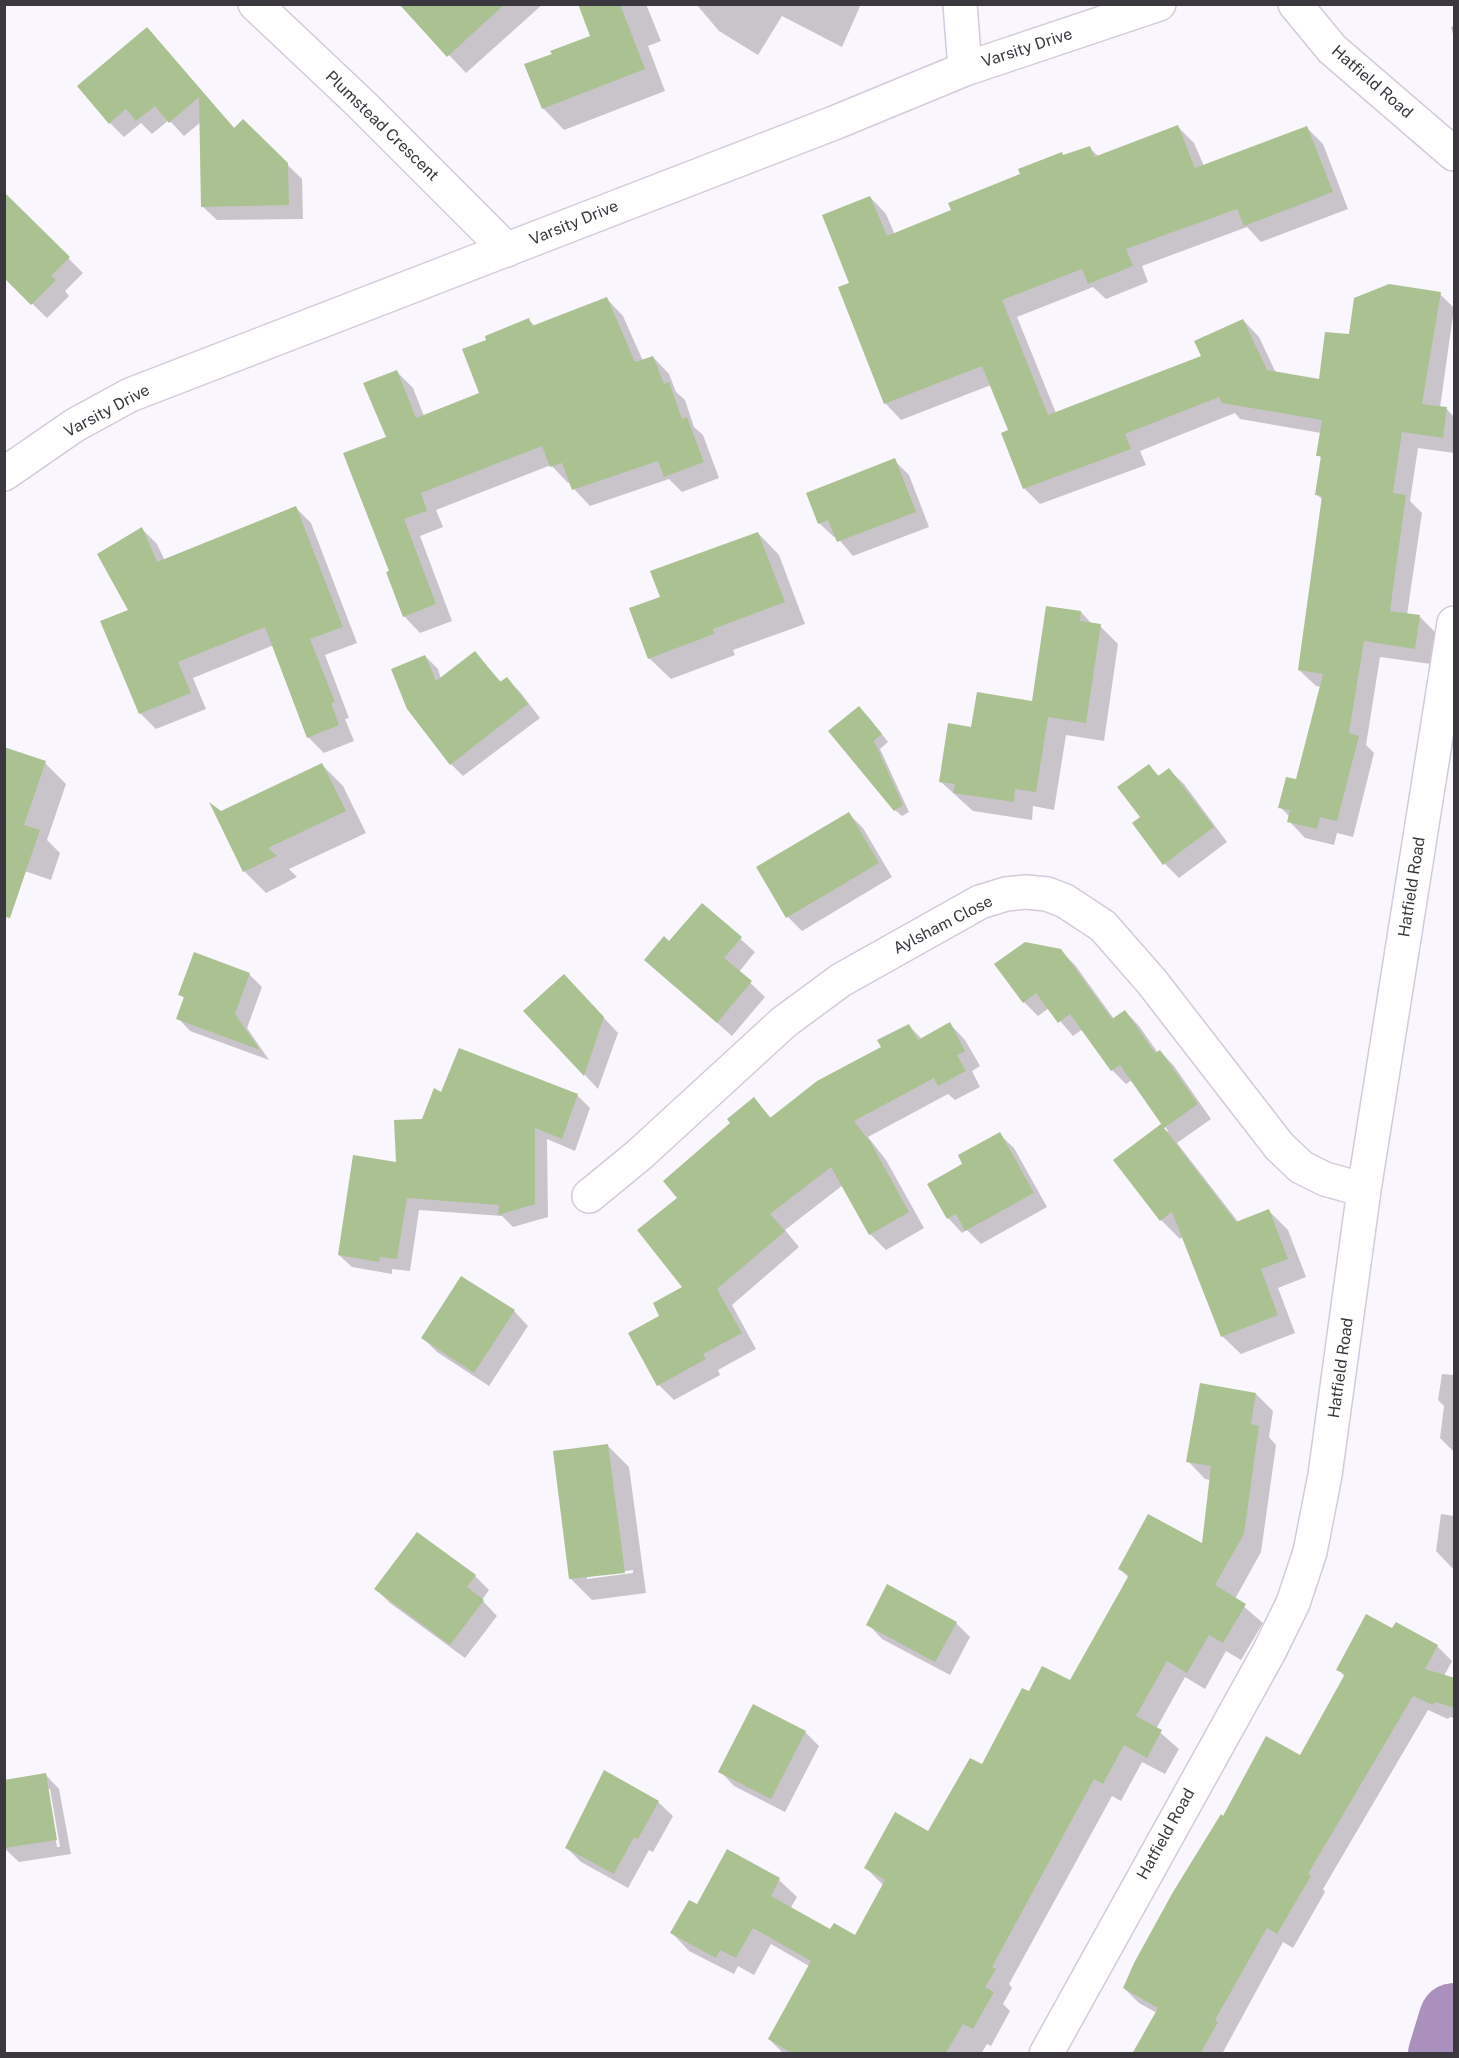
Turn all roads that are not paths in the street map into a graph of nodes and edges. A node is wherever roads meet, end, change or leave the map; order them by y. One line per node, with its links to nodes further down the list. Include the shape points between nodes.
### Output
1 (255, 4): 7 (street, Plumstead Crescent)
2 (960, 4): 5 (street)
3 (1159, 4): 5 (street, Varsity Drive)
4 (1295, 4): 6 (street, Hatfield Road, via 1332,49)
5 (965, 69): 7 (street, Varsity Drive)
6 (1455, 154)
7 (507, 250): 8 (street, Varsity Drive, via 130,395 75,425)
8 (4, 474)
9 (1455, 622): 10 (street, Hatfield Road)
10 (1364, 1190): 11 (street, Aylsham Close, via 1309,1171 1279,1146 1103,926 1065,901 1026,892 980,902 841,980 784,1022); 12 (street, Hatfield Road, via 1326,1475 1310,1552 1293,1603)
11 (589, 1196)
12 (1046, 2054)

